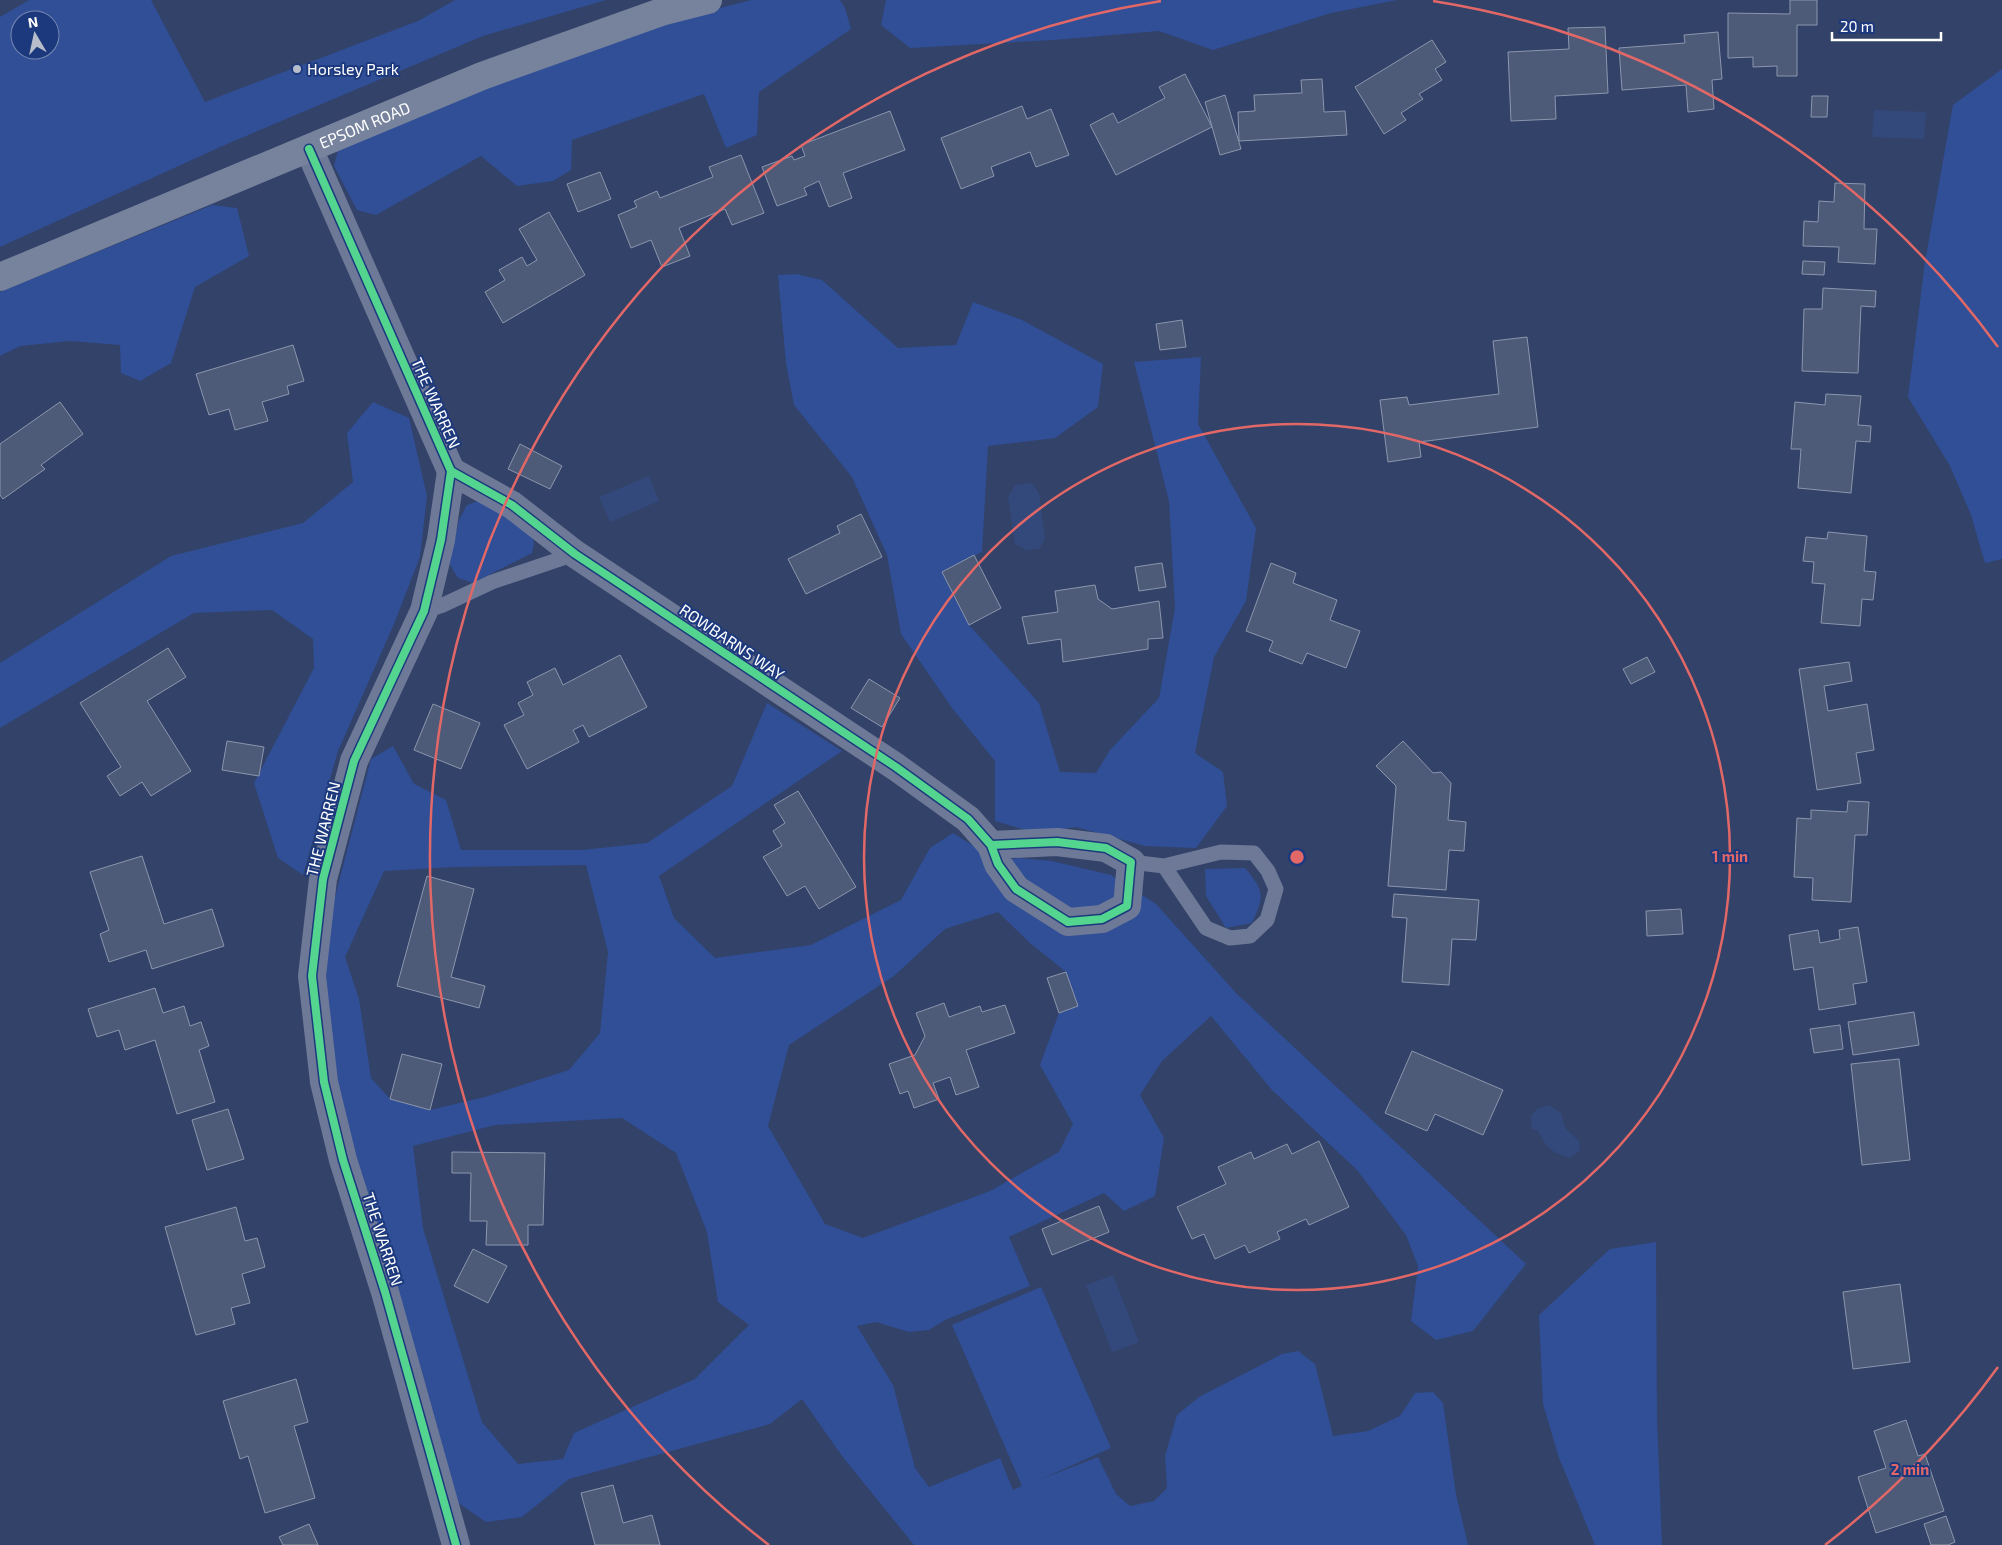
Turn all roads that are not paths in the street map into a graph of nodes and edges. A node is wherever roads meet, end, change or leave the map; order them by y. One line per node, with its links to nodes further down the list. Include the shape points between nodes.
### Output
1 (708, 0): 2 (main road, EPSOM ROAD, via 661,12 482,76)
2 (309, 149): 3 (main road, EPSOM ROAD); 4 (street, THE WARREN)
3 (0, 277)
4 (451, 471): 5 (street, ROWBARNS WAY, via 512,505); 6 (street, THE WARREN, via 441,540)
5 (575, 554): 6 (lane, via 492,582); 7 (street, ROWBARNS WAY, via 896,767 968,819)
6 (424, 612): 10 (street, THE WARREN, via 354,761 323,879 312,976 324,1082 343,1160 385,1292)
7 (991, 845): 8 (street, via 1057,842 1106,848); 8 (street, ROWBARNS WAY, via 998,864 1016,889 1068,922 1102,919 1127,906)
8 (1131, 862): 9 (lane)
9 (1164, 866): 9 (lane, via 1206,928 1230,938 1250,936 1267,920 1276,889 1268,871 1254,853 1221,852)
10 (456, 1545)

